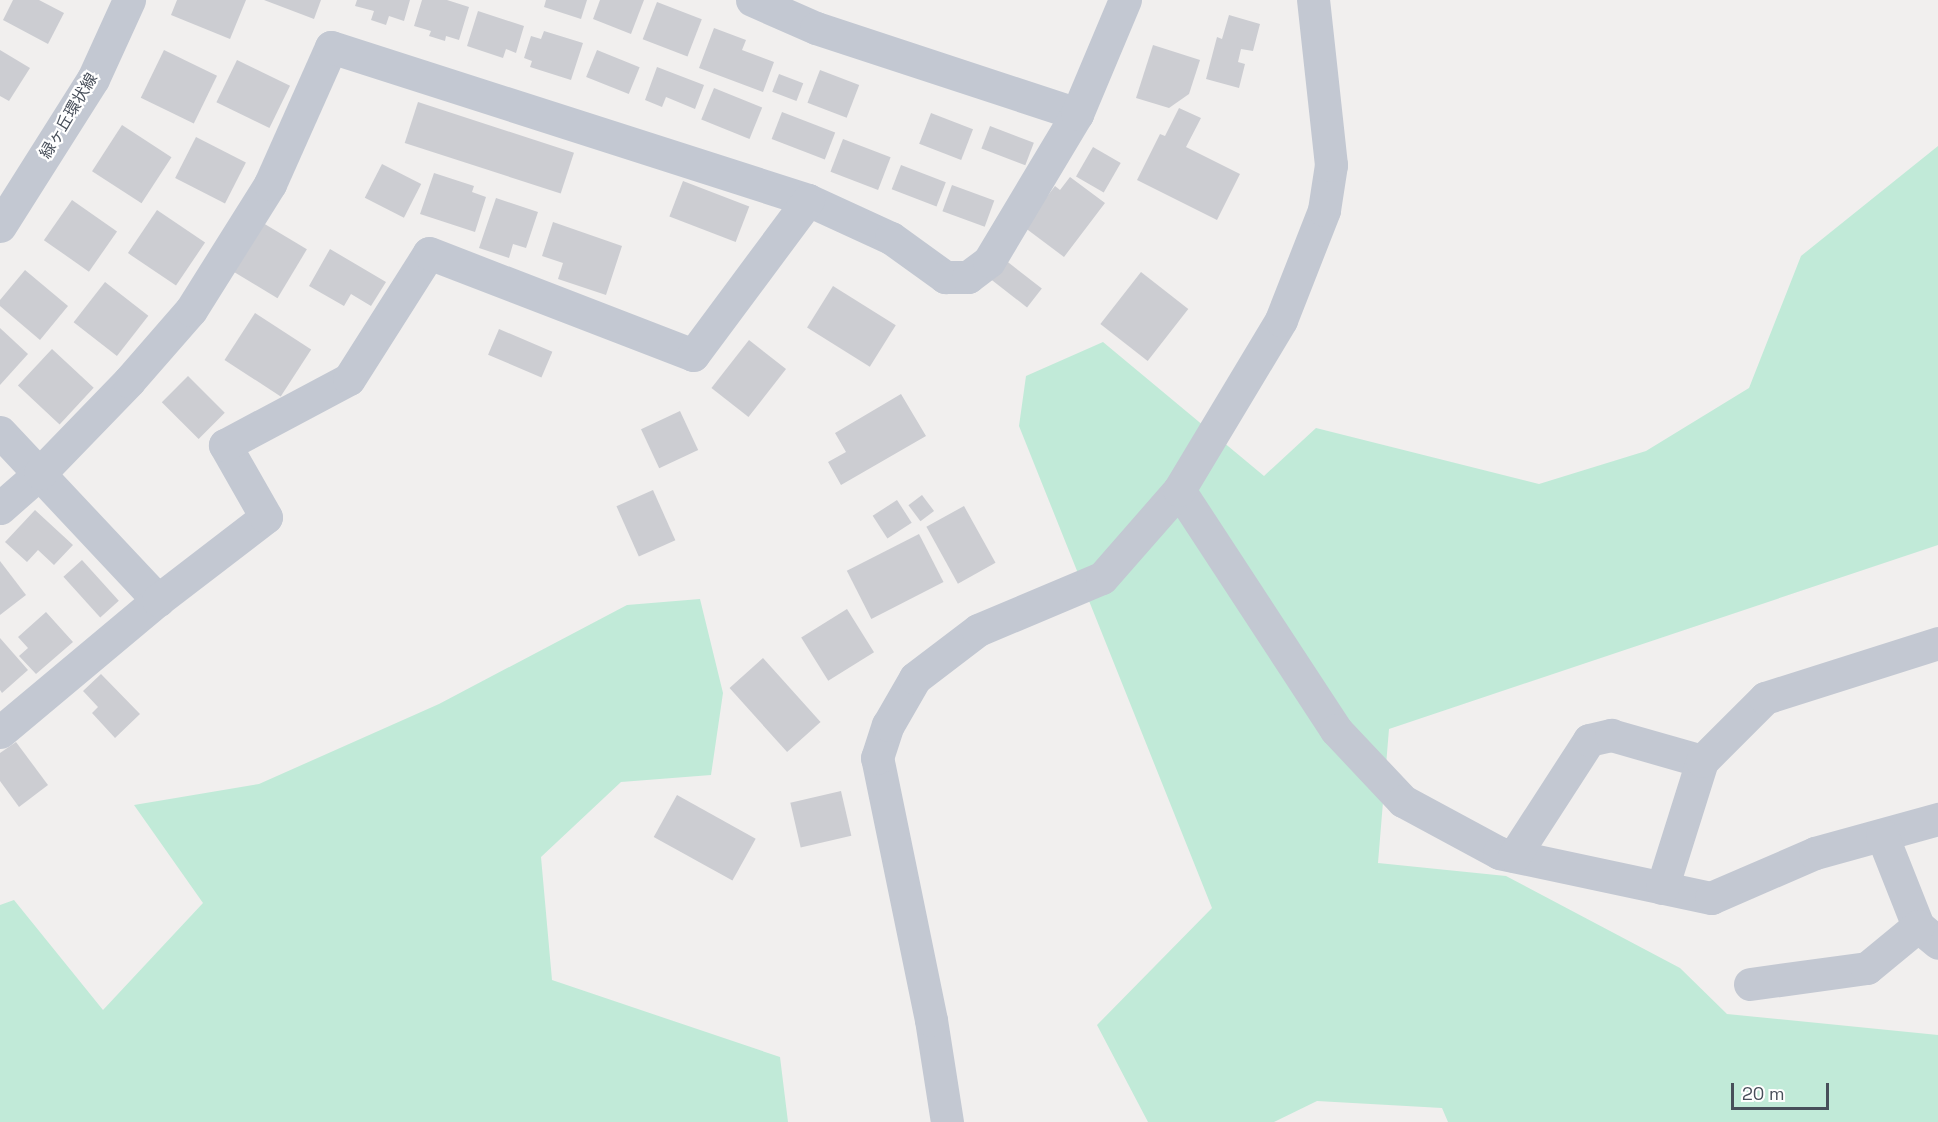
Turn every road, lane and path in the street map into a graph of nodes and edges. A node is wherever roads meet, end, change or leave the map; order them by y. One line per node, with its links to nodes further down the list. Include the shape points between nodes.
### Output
1 (129, 0): 7 (street, 緑ヶ丘環状線, via 93,79)
2 (752, 0): 5 (street, via 816,28)
3 (1125, 0): 5 (street)
4 (1313, 0): 10 (street, via 1331,165 1324,210 1281,320)
5 (1077, 114): 6 (street, via 989,261 968,277 945,277 891,238)
6 (808, 200): 9 (street, via 331,48 270,184 191,310); 12 (street, via 693,355 429,253 349,379 225,445 266,517)
7 (0, 226)
8 (0, 432): 9 (street)
9 (40, 473): 11 (street); 12 (street)
10 (1179, 490): 18 (street, via 1336,730 1403,801 1499,853); 22 (street, via 1102,578 978,630 915,678 888,725 877,758 931,1020)
11 (0, 508)
12 (158, 600): 14 (street)
13 (1938, 643): 15 (street, via 1766,698)
14 (0, 732)
15 (1702, 761): 18 (street, via 1611,735 1589,740); 19 (street)
16 (1938, 819): 17 (street)
17 (1882, 835): 19 (street, via 1815,853 1710,898); 20 (street)
18 (1514, 856): 19 (street)
19 (1662, 888)
20 (1928, 934): 21 (street, via 1867,968)
21 (1750, 984)
22 (947, 1122)

